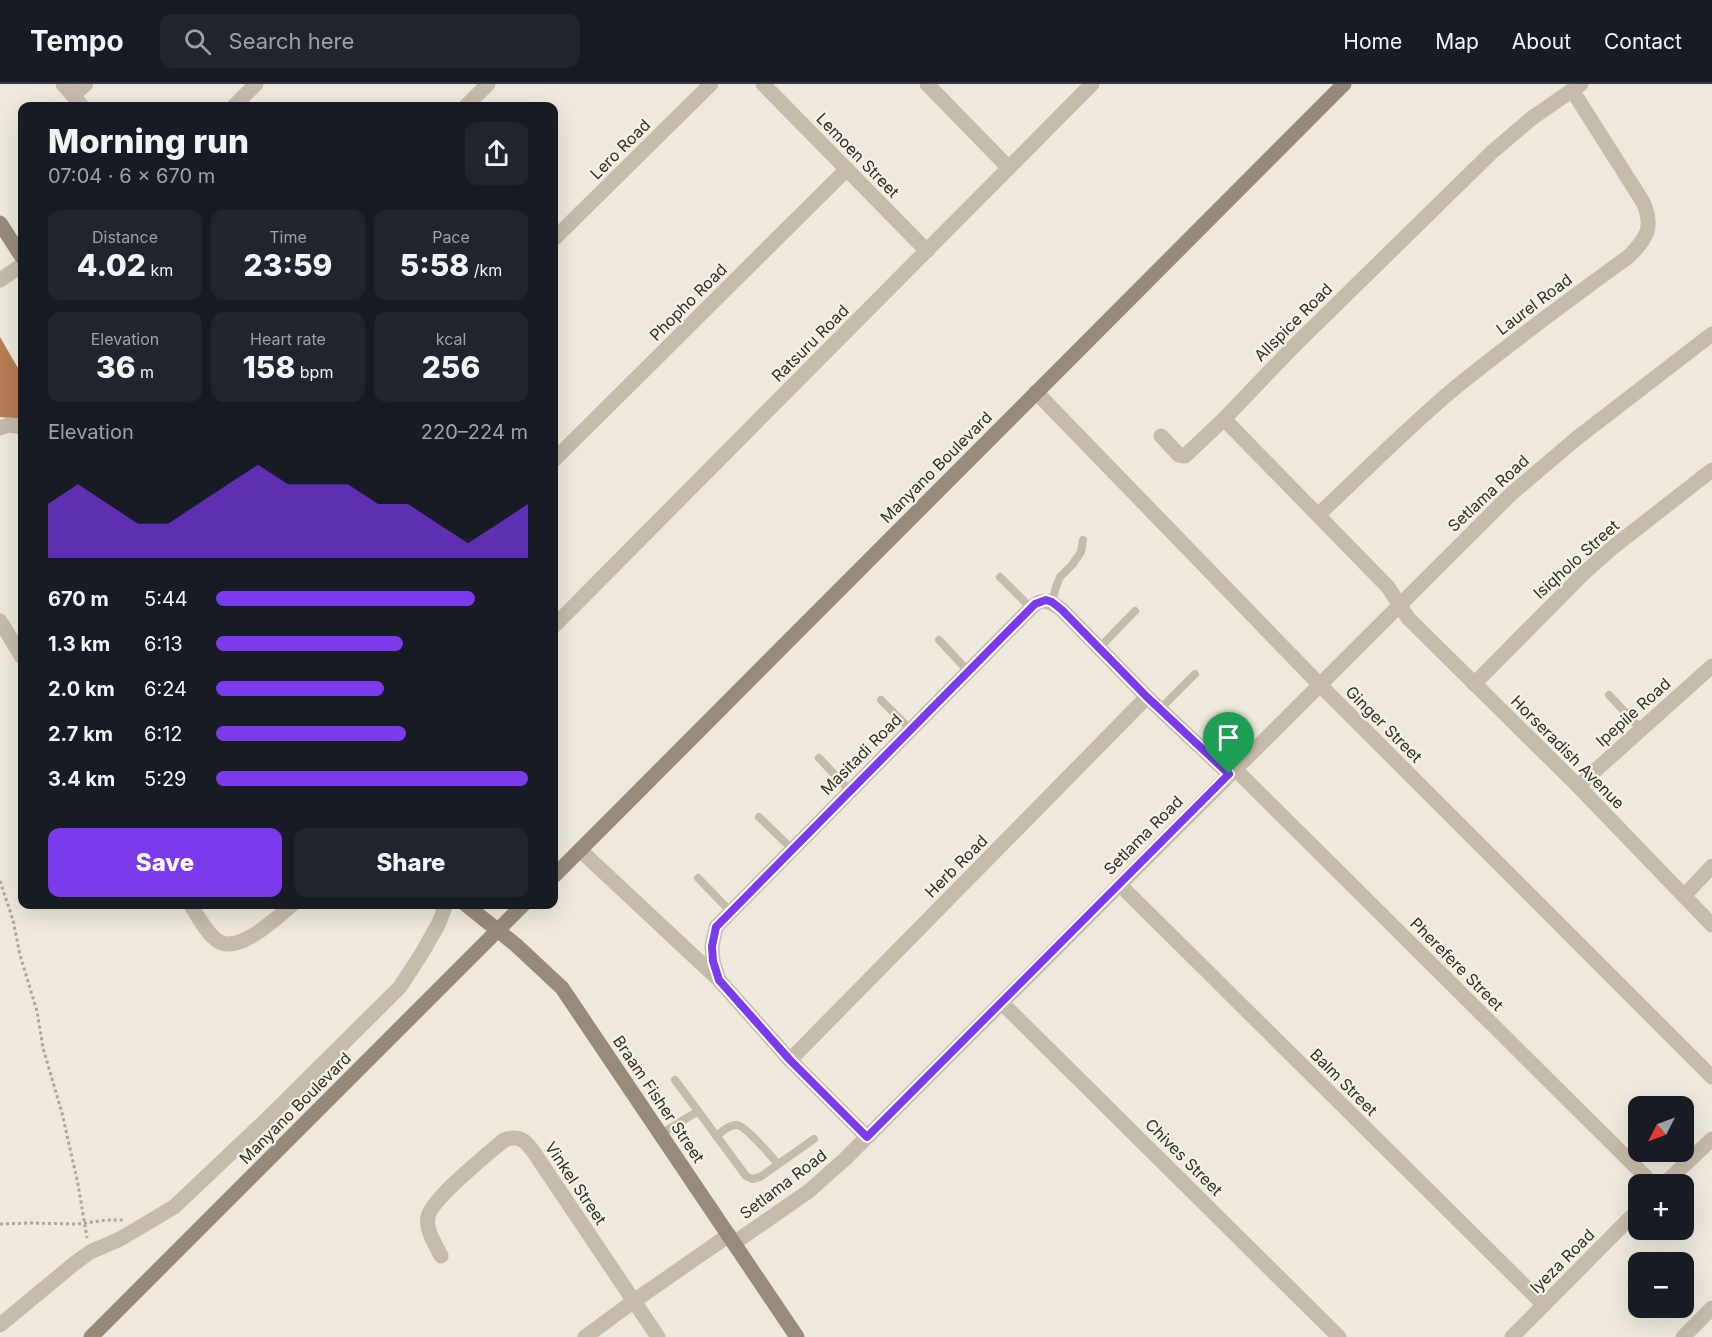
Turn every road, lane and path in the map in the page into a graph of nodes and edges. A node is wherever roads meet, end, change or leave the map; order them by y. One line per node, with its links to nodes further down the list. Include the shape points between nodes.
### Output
1 (86, 84): 10 (street)
2 (256, 84): 11 (street)
3 (488, 84): 12 (street)
4 (711, 84): 16 (street, Lero Road)
5 (763, 84): 14 (street, Lemoen Street)
6 (928, 84): 13 (street)
7 (1092, 84): 13 (street, Ratsuru Road)
8 (1344, 84): 22 (street, Manyano Boulevard)
9 (1577, 87): 23 (street, Allspice Road, via 1492,152); 29 (street, Laurel Road, via 1644,202 1649,222 1643,241 1628,257 1455,388)
10 (72, 95)
11 (238, 102)
12 (470, 102)
13 (1008, 167): 18 (street, Ratsuru Road)
14 (847, 169): 18 (street, Lemoen Street); 27 (street, Phopho Road)
15 (0, 223): 17 (street)
16 (558, 235)
17 (18, 251)
18 (927, 251): 37 (street, Ratsuru Road)
19 (18, 268): 20 (street)
20 (0, 280)
21 (1712, 334): 33 (street, Setlama Road, via 1532,475)
22 (1036, 392): 45 (street, Ginger Street); 58 (street, Manyano Boulevard)
23 (1224, 419): 26 (street, Allspice Road, via 1185,456 1179,455); 29 (street)
24 (18, 426): 25 (street)
25 (0, 428)
26 (1161, 436)
27 (558, 456)
28 (1712, 470): 44 (street, Isiqholo Street, via 1583,574)
29 (1318, 515): 33 (street)
30 (1083, 540): 32 (lane, via 1081,552 1060,577)
31 (1000, 577): 34 (lane)
32 (1052, 602): 34 (street, Masitadi Road, via 1046,600); 39 (street)
33 (1400, 604): 44 (street, Horseradish Avenue, via 1408,618); 45 (street, Setlama Road)
34 (1031, 608): 42 (street, Masitadi Road)
35 (1135, 611): 39 (lane)
36 (0, 621): 40 (street)
37 (558, 622)
38 (939, 640): 42 (lane)
39 (1099, 648): 47 (street)
40 (18, 650)
41 (1712, 666): 51 (street, Ipepile Road)
42 (968, 671): 50 (street, Masitadi Road)
43 (1195, 674): 49 (lane)
44 (1474, 684): 54 (street, Horseradish Avenue)
45 (1320, 685): 53 (street, Setlama Road); 76 (street, Ginger Street)
46 (1609, 695): 51 (lane)
47 (1147, 697): 49 (street); 75 (street, Herb Road)
48 (881, 700): 50 (lane)
49 (1160, 709): 53 (street)
50 (910, 729): 55 (street, Masitadi Road)
51 (1641, 729): 54 (street, Ipepile Road)
52 (819, 758): 55 (lane)
53 (1232, 772): 63 (street, Setlama Road); 85 (street, Pherefere Street)
54 (1578, 786): 64 (street, Horseradish Avenue)
55 (850, 791): 57 (street, Masitadi Road)
56 (759, 817): 57 (lane)
57 (792, 849): 70 (street, Masitadi Road)
58 (580, 850): 60 (street, Manyano Boulevard); 73 (street)
59 (1712, 866): 64 (street)
60 (558, 872)
61 (698, 878): 70 (lane)
62 (0, 882): 88 (path, via 37,1011)
63 (1120, 885): 74 (street, Setlama Road); 95 (street, Balm Street)
64 (1684, 896): 71 (street, Horseradish Avenue)
65 (193, 909): 66 (street, via 209,933 233,945 251,937)
66 (287, 909)
67 (444, 909): 90 (street, via 400,987 174,1207)
68 (471, 909): 72 (street, Braam Fisher Street)
69 (519, 909): 72 (street, Manyano Boulevard)
70 (731, 912): 73 (street, Masitadi Road, via 716,927 712,946)
71 (1712, 925)
72 (498, 931): 79 (street, Braam Fisher Street, via 562,988); 98 (street, Manyano Boulevard)
73 (719, 980): 75 (street, Masitadi Road)
74 (1002, 1003): 81 (street, Setlama Road); 102 (street, Chives Street)
75 (790, 1060): 81 (street, Masitadi Road)
76 (1712, 1077)
77 (675, 1080): 78 (lane)
78 (698, 1111): 79 (lane); 80 (lane)
79 (661, 1134): 91 (street, Braam Fisher Street)
80 (716, 1136): 84 (lane, via 737,1125); 84 (lane, via 752,1179)
81 (867, 1137): 91 (street, Setlama Road, via 809,1191)
82 (814, 1139): 84 (lane)
83 (1712, 1139): 86 (street)
84 (778, 1164)
85 (1643, 1174)
86 (1675, 1174)
87 (1628, 1220): 95 (street, Iyeza Road)
88 (85, 1223): 89 (path); 90 (path, via 128,1220); 92 (path)
89 (0, 1224)
90 (146, 1224): 92 (street)
91 (732, 1239): 94 (street, Setlama Road); 101 (street, Braam Fisher Street)
92 (90, 1252): 97 (street)
93 (441, 1256): 94 (street, Vinkel Street, via 427,1218 436,1201 504,1140 520,1138 535,1154)
94 (634, 1301): 99 (street, Setlama Road); 100 (street)
95 (1544, 1305): 103 (street, Iyeza Road)
96 (1712, 1308): 104 (street)
97 (0, 1325)
98 (91, 1337)
99 (585, 1337)
100 (658, 1337)
101 (797, 1337)
102 (1339, 1337)
103 (1512, 1337)
104 (1683, 1337)

